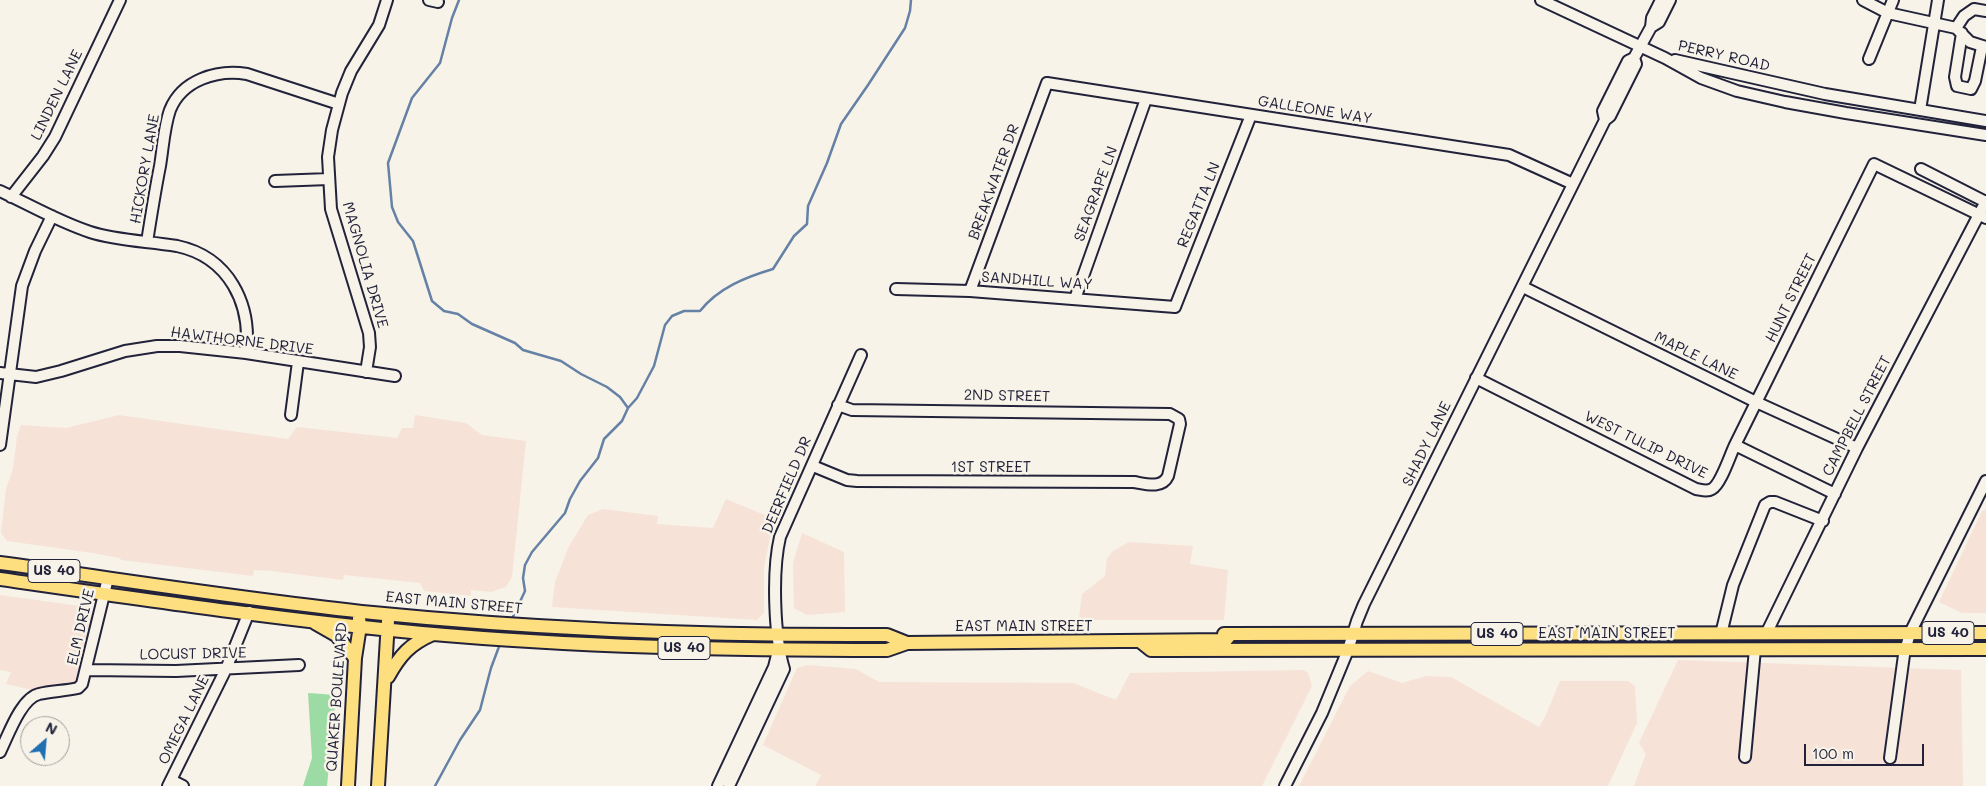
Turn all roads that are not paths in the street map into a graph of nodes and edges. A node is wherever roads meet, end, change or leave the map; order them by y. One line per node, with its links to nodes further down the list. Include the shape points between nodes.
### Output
1 (120, 0): 30 (street, LINDEN LANE, via 55,137)
2 (387, 0): 20 (street, MAGNOLIA DRIVE, via 379,24 351,71)
3 (1541, 0): 15 (street)
4 (1661, 0): 12 (street)
5 (1670, 0): 12 (street, via 1660,22)
6 (1863, 0): 10 (street)
7 (1893, 0): 10 (street)
8 (1938, 0): 11 (street)
9 (1986, 11): 13 (street, via 1974,9 1964,16)
10 (1888, 13): 11 (street); 17 (street)
11 (1933, 24): 13 (street); 21 (street)
12 (1651, 27): 15 (street, SHADY LANE)
13 (1959, 31): 14 (street, via 1970,42); 14 (street, via 1954,77 1957,86 1971,89)
14 (1984, 47)
15 (1640, 48): 16 (street); 28 (street, SHADY LANE, via 1634,58 1636,64)
16 (1665, 58): 21 (street, PERRY ROAD, via 1825,94); 24 (street, PERRY ROAD, via 1710,82 1764,97)
17 (1869, 59)
18 (1047, 83): 19 (street, GALLEONE WAY); 37 (street, BREAKWATER DR)
19 (1146, 98): 22 (street, GALLEONE WAY); 38 (street, SEAGRAPE LN)
20 (338, 104): 26 (street, MAGNOLIA DRIVE, via 330,141); 34 (street, HICKORY LANE, via 236,72 210,75 193,84 180,94 169,114)
21 (1920, 110): 23 (street, PERRY ROAD)
22 (1251, 115): 28 (street, GALLEONE WAY, via 1510,155); 39 (street, REGATTA LN)
23 (1986, 121)
24 (1986, 135)
25 (1920, 170): 31 (street)
26 (329, 179): 27 (street); 43 (street, MAGNOLIA DRIVE, via 333,216 369,333)
27 (275, 181)
28 (1573, 184): 35 (street, SHADY LANE)
29 (0, 191): 30 (street)
30 (12, 197): 32 (street)
31 (1986, 202): 33 (street, CAMPBELL STREET)
32 (52, 216): 34 (street, via 91,232); 44 (street, via 22,286)
33 (1982, 216): 47 (street, HUNT STREET, via 1874,164); 52 (street, CAMPBELL STREET)
34 (147, 242): 40 (street, via 186,249 204,257 229,280 243,302 248,329)
35 (1522, 287): 46 (street, SHADY LANE); 47 (street, MAPLE LANE)
36 (896, 289): 37 (street, SANDHILL WAY)
37 (970, 291): 38 (street, SANDHILL WAY)
38 (1075, 299): 39 (street, SANDHILL WAY)
39 (1175, 307)
40 (246, 354): 42 (street, HAWTHORNE DRIVE); 44 (street, HAWTHORNE DRIVE, via 157,346 125,351 36,377)
41 (861, 355): 48 (street, DEERFIELD DR)
42 (298, 362): 43 (street, HAWTHORNE DRIVE); 49 (street)
43 (366, 372): 45 (street, HAWTHORNE DRIVE)
44 (4, 374): 50 (street)
45 (395, 376)
46 (1476, 378): 51 (street, WEST TULIP DRIVE, via 1702,491 1718,484); 71 (street, SHADY LANE)
47 (1756, 402): 51 (street, HUNT STREET); 52 (street, MAPLE LANE)
48 (838, 404): 53 (street, DEERFIELD DR); 54 (street, 2ND STREET, via 852,410 1176,416 1180,418 1180,424)
49 (291, 415)
50 (0, 445)
51 (1735, 445): 56 (street)
52 (1857, 448): 56 (street, CAMPBELL STREET)
53 (813, 466): 54 (street, 1ST STREET, via 857,482 1134,482 1154,485 1166,481); 75 (street, DEERFIELD DR, via 788,515 778,546 775,568)
54 (1168, 476)
55 (1986, 481): 68 (street)
56 (1835, 494): 57 (street, CAMPBELL STREET)
57 (1823, 521): 72 (street, via 1776,502 1765,505 1733,585); 73 (street, CAMPBELL STREET)
58 (0, 564): 59 (main road, EAST MAIN STREET / US 40)
59 (108, 578): 61 (street, ELM DRIVE); 62 (main road, EAST MAIN STREET / US 40)
60 (0, 579): 61 (main road, EAST MAIN STREET / US 40)
61 (104, 594): 63 (main road, EAST MAIN STREET / US 40); 83 (street, ELM DRIVE)
62 (358, 611): 64 (main road, EAST MAIN STREET / US 40); 66 (main road, QUAKER BOULEVARD)
63 (248, 612): 65 (main road, EAST MAIN STREET / US 40); 82 (street, OMEGA LANE)
64 (389, 614): 67 (main road); 75 (main road, EAST MAIN STREET / US 40)
65 (309, 620): 66 (main road, EAST MAIN STREET / US 40); 80 (main road, via 336,635)
66 (360, 626): 67 (main road, EAST MAIN STREET / US 40); 80 (main road, QUAKER BOULEVARD)
67 (388, 629): 70 (main road, EAST MAIN STREET / US 40); 84 (main road)
68 (1910, 633): 69 (main road, EAST MAIN STREET / US 40); 73 (main road, EAST MAIN STREET / US 40); 76 (street)
69 (1986, 633)
70 (434, 634): 75 (main road, EAST MAIN STREET / US 40, via 666,648); 84 (main road, via 401,654)
71 (1352, 634): 72 (main road, EAST MAIN STREET / US 40); 74 (main road, EAST MAIN STREET / US 40, via 1230,634 1226,640); 79 (street, SHADY LANE)
72 (1721, 634): 73 (main road, EAST MAIN STREET / US 40)
73 (1766, 634)
74 (1141, 642): 75 (main road, EAST MAIN STREET / US 40, via 907,643 888,635); 79 (main road, EAST MAIN STREET / US 40, via 1151,650)
75 (778, 643): 92 (street, via 774,667); 93 (street, via 784,669)
76 (1905, 648): 77 (main road, EAST MAIN STREET / US 40); 78 (main road, EAST MAIN STREET / US 40); 87 (street)
77 (1754, 649): 79 (main road, EAST MAIN STREET / US 40); 86 (street)
78 (1986, 649)
79 (1348, 650): 94 (street, SHADY LANE, via 1322,713)
80 (356, 658): 90 (main road, QUAKER BOULEVARD)
81 (300, 664): 82 (street, LOCUST DRIVE)
82 (226, 669): 83 (street, LOCUST DRIVE); 88 (street, OMEGA LANE)
83 (87, 670): 85 (street, ELM DRIVE, via 78,688 38,694 24,703)
84 (385, 682): 91 (main road)
85 (0, 752)
86 (1745, 757)
87 (1890, 758)
88 (169, 783): 89 (street)
89 (183, 786)
90 (348, 786)
91 (378, 786)
92 (718, 786)
93 (729, 786)
94 (1285, 786)

